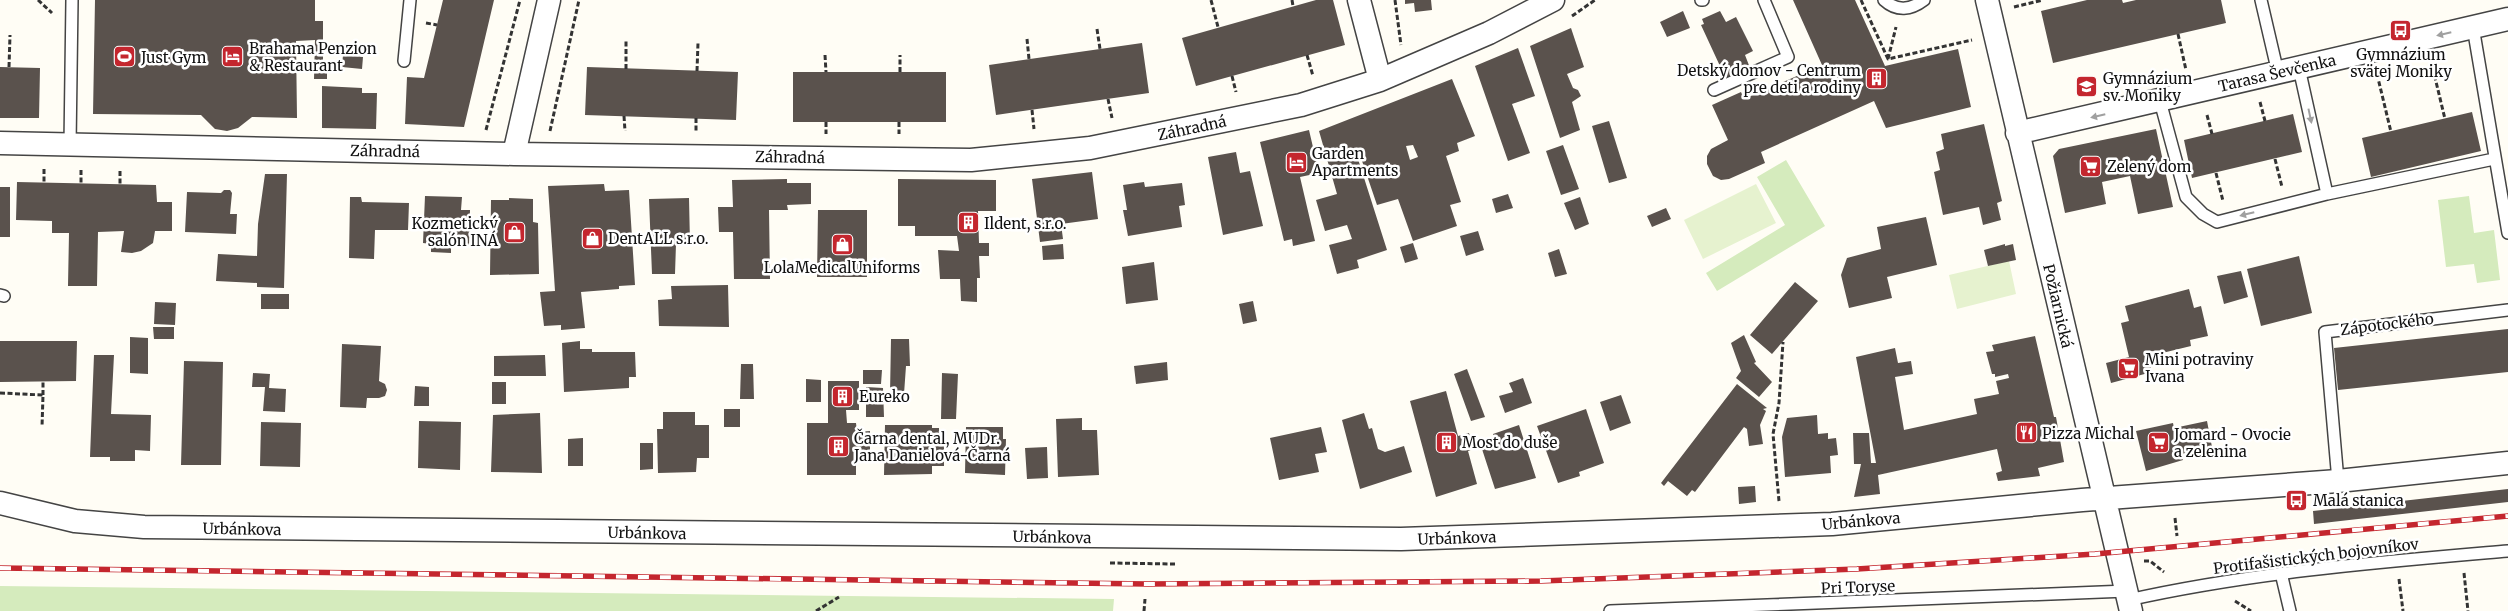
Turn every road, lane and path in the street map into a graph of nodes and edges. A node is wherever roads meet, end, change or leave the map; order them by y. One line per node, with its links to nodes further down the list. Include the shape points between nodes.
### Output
1 (72, 0): 71 (lane)
2 (410, 0): 37 (lane)
3 (520, 0): 65 (path)
4 (549, 0): 72 (street)
5 (1211, 0): 21 (path)
6 (1292, 0): 17 (path)
7 (1359, 0): 42 (street)
8 (1395, 0): 42 (path, via 1401,51)
9 (1553, 0): 42 (street, Záhradná, via 1489,33)
10 (1764, 0): 49 (lane, via 1788,57)
11 (1861, 0): 36 (path)
12 (1884, 0): 19 (lane)
13 (1924, 0): 19 (lane, via 1909,9)
14 (1987, 0): 63 (street, Požiarnická)
15 (2043, 0): 18 (path)
16 (2261, 0): 43 (lane)
17 (1293, 6)
18 (2008, 8)
19 (1900, 9): 36 (path)
20 (2508, 19): 22 (street, Tarasa Ševčenka)
21 (1218, 27)
22 (2473, 27): 43 (street, Tarasa Ševčenka, one-way to 43); 74 (lane)
23 (1097, 29): 30 (path)
24 (2178, 34): 46 (path)
25 (10, 35): 39 (path)
26 (1027, 39): 35 (path)
27 (1972, 40): 36 (path)
28 (626, 41): 40 (path)
29 (698, 44): 41 (path)
30 (1100, 49)
31 (2429, 53): 58 (path)
32 (826, 55): 44 (path)
33 (900, 55): 45 (path)
34 (1307, 55): 48 (path)
35 (1029, 59)
36 (1888, 59)
37 (404, 61)
38 (2375, 66): 62 (path)
39 (9, 67)
40 (626, 69)
41 (698, 71)
42 (1377, 71): 72 (street, Záhradná, via 1300,105 1090,148 972,160)
43 (2289, 71): 53 (street, Tarasa Ševčenka); 82 (lane, one-way to 82)
44 (826, 72)
45 (900, 72)
46 (2187, 73)
47 (1232, 76): 51 (path)
48 (1314, 80)
49 (1714, 90)
50 (2257, 93): 59 (path)
51 (1238, 97)
52 (1108, 99): 61 (path)
53 (2160, 101): 63 (street, Tarasa Ševčenka, one-way to 63); 84 (lane, via 2186,197 2216,222)
54 (2205, 105): 64 (path)
55 (1032, 110): 66 (path)
56 (624, 116): 67 (path)
57 (696, 118): 68 (path)
58 (2445, 119)
59 (2264, 121)
60 (899, 122): 69 (path)
61 (1114, 126)
62 (2391, 132)
63 (2018, 133): 94 (street, Požiarnická)
64 (2212, 134)
65 (485, 135)
66 (1034, 136)
67 (625, 137)
68 (697, 138)
69 (900, 141)
70 (0, 143): 71 (street, Záhradná)
71 (70, 145): 72 (street, Záhradná)
72 (514, 154)
73 (2275, 159): 83 (path)
74 (2494, 159): 82 (lane); 85 (lane)
75 (44, 164): 79 (path)
76 (81, 164): 80 (path)
77 (120, 165): 81 (path)
78 (2216, 173): 84 (path)
79 (44, 183)
80 (81, 184)
81 (120, 186)
82 (2327, 194): 83 (lane)
83 (2286, 204): 84 (lane, one-way to 84)
84 (2227, 219)
85 (2508, 234)
86 (2508, 310): 93 (lane, Zápotockého, via 2325,332)
87 (1783, 342): 96 (path, via 1779,403 1773,434)
88 (43, 381): 90 (path)
89 (0, 393): 90 (path)
90 (43, 395): 91 (path)
91 (42, 427)
92 (2508, 463): 93 (street)
93 (2338, 481): 94 (street)
94 (2105, 499): 95 (street, Urbánkova, via 1832,524 1401,539 144,527 75,520); 107 (street, Požiarnická)
95 (0, 502)
96 (1779, 504)
97 (2175, 515): 98 (path)
98 (2177, 536)
99 (2508, 551): 100 (lane, Protifašistických bojovníkov)
100 (2462, 555): 101 (lane, Protifašistických bojovníkov); 113 (path)
101 (2397, 561): 104 (lane, Protifašistických bojovníkov); 112 (path)
102 (1107, 563): 103 (path)
103 (1175, 564)
104 (2281, 572): 107 (lane, Protifašistických bojovníkov); 111 (lane)
105 (839, 597): 108 (path)
106 (1145, 598): 109 (path)
107 (2123, 599): 110 (lane, Pri Toryse)
108 (816, 611)
109 (1144, 611)
110 (1610, 611)
111 (2290, 611)
112 (2402, 611)
113 (2468, 611)

